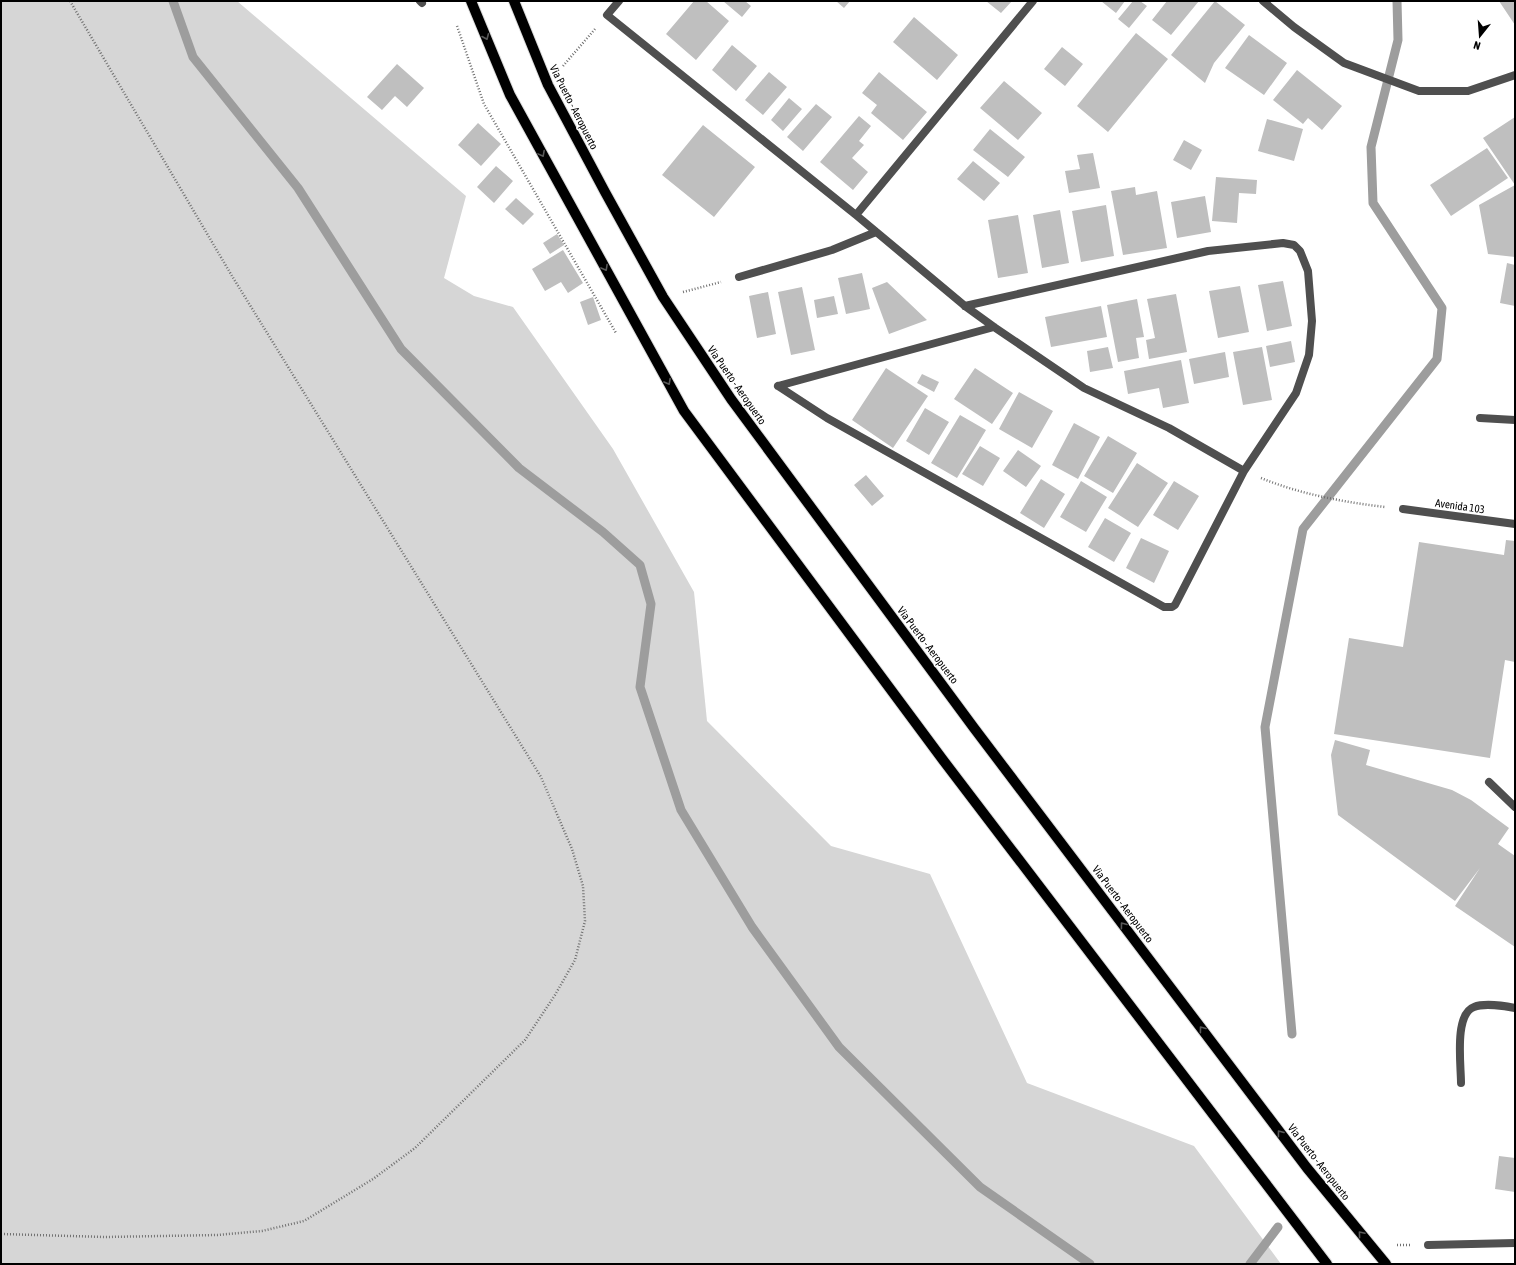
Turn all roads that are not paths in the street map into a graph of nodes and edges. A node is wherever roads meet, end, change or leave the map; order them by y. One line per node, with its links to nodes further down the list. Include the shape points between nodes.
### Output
1 (472, 1): 23 (main road, one-way to 23, via 510,95 684,411 943,760)
2 (514, 1): 24 (main road, Via Puerto - Aeropuerto, one-way to 2, via 1306,1168 974,728 731,399 663,297 548,85)
3 (619, 1): 7 (street, via 607,15)
4 (1033, 1): 7 (street)
5 (1264, 1): 6 (street, via 1294,27 1344,63 1419,91 1468,91)
6 (1515, 75)
7 (856, 216): 8 (street)
8 (876, 232): 9 (street, via 832,250); 10 (street)
9 (738, 277)
10 (964, 306): 11 (street); 14 (street, via 1208,251 1283,243 1294,245 1300,250 1308,271 1312,321 1309,355 1296,393)
11 (994, 328): 14 (street, via 1084,388 1169,428); 14 (street, via 778,386 826,418 1164,607 1175,605)
12 (1480, 418): 13 (street)
13 (1515, 420)
14 (1244, 471)
15 (1403, 509): 16 (street, Avenida 103)
16 (1515, 524)
17 (1489, 782): 18 (street)
18 (1515, 807)
19 (1515, 1008): 20 (street, via 1474,1007 1464,1015 1461,1027)
20 (1461, 1083)
21 (1515, 1243): 22 (street)
22 (1428, 1245)
23 (1327, 1264)
24 (1386, 1264)

